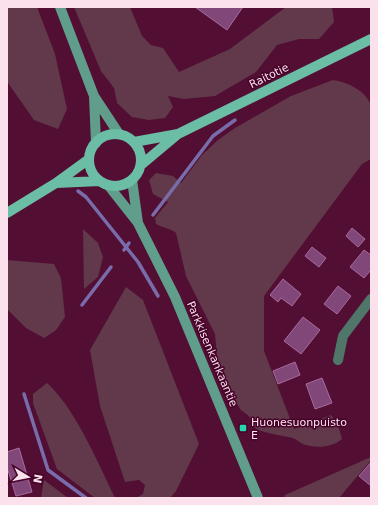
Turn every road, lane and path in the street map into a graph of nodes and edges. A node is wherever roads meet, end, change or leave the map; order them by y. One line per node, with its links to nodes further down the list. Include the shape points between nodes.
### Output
1 (60, 7): 3 (street)
2 (371, 39): 5 (main road, Raitotie)
3 (94, 96): 4 (street); 7 (street)
4 (119, 134): 6 (main road); 7 (main road, via 111,134)
5 (178, 134): 6 (main road, Raitotie); 9 (main road, Raitotie)
6 (134, 142): 9 (main road, via 140,153)
7 (96, 143): 8 (main road)
8 (90, 158): 11 (main road); 12 (main road, via 90,167)
9 (141, 165): 10 (main road)
10 (132, 180): 12 (main road, via 116,186); 14 (street, Parkkisenkankaantie)
11 (56, 183): 12 (main road); 13 (main road)
12 (104, 183): 14 (street, Parkkisenkankaantie)
13 (7, 213)
14 (138, 223): 17 (street, Parkkisenkankaantie, via 175,298)
15 (371, 299): 16 (street, via 343,336)
16 (338, 360)
17 (258, 498)

